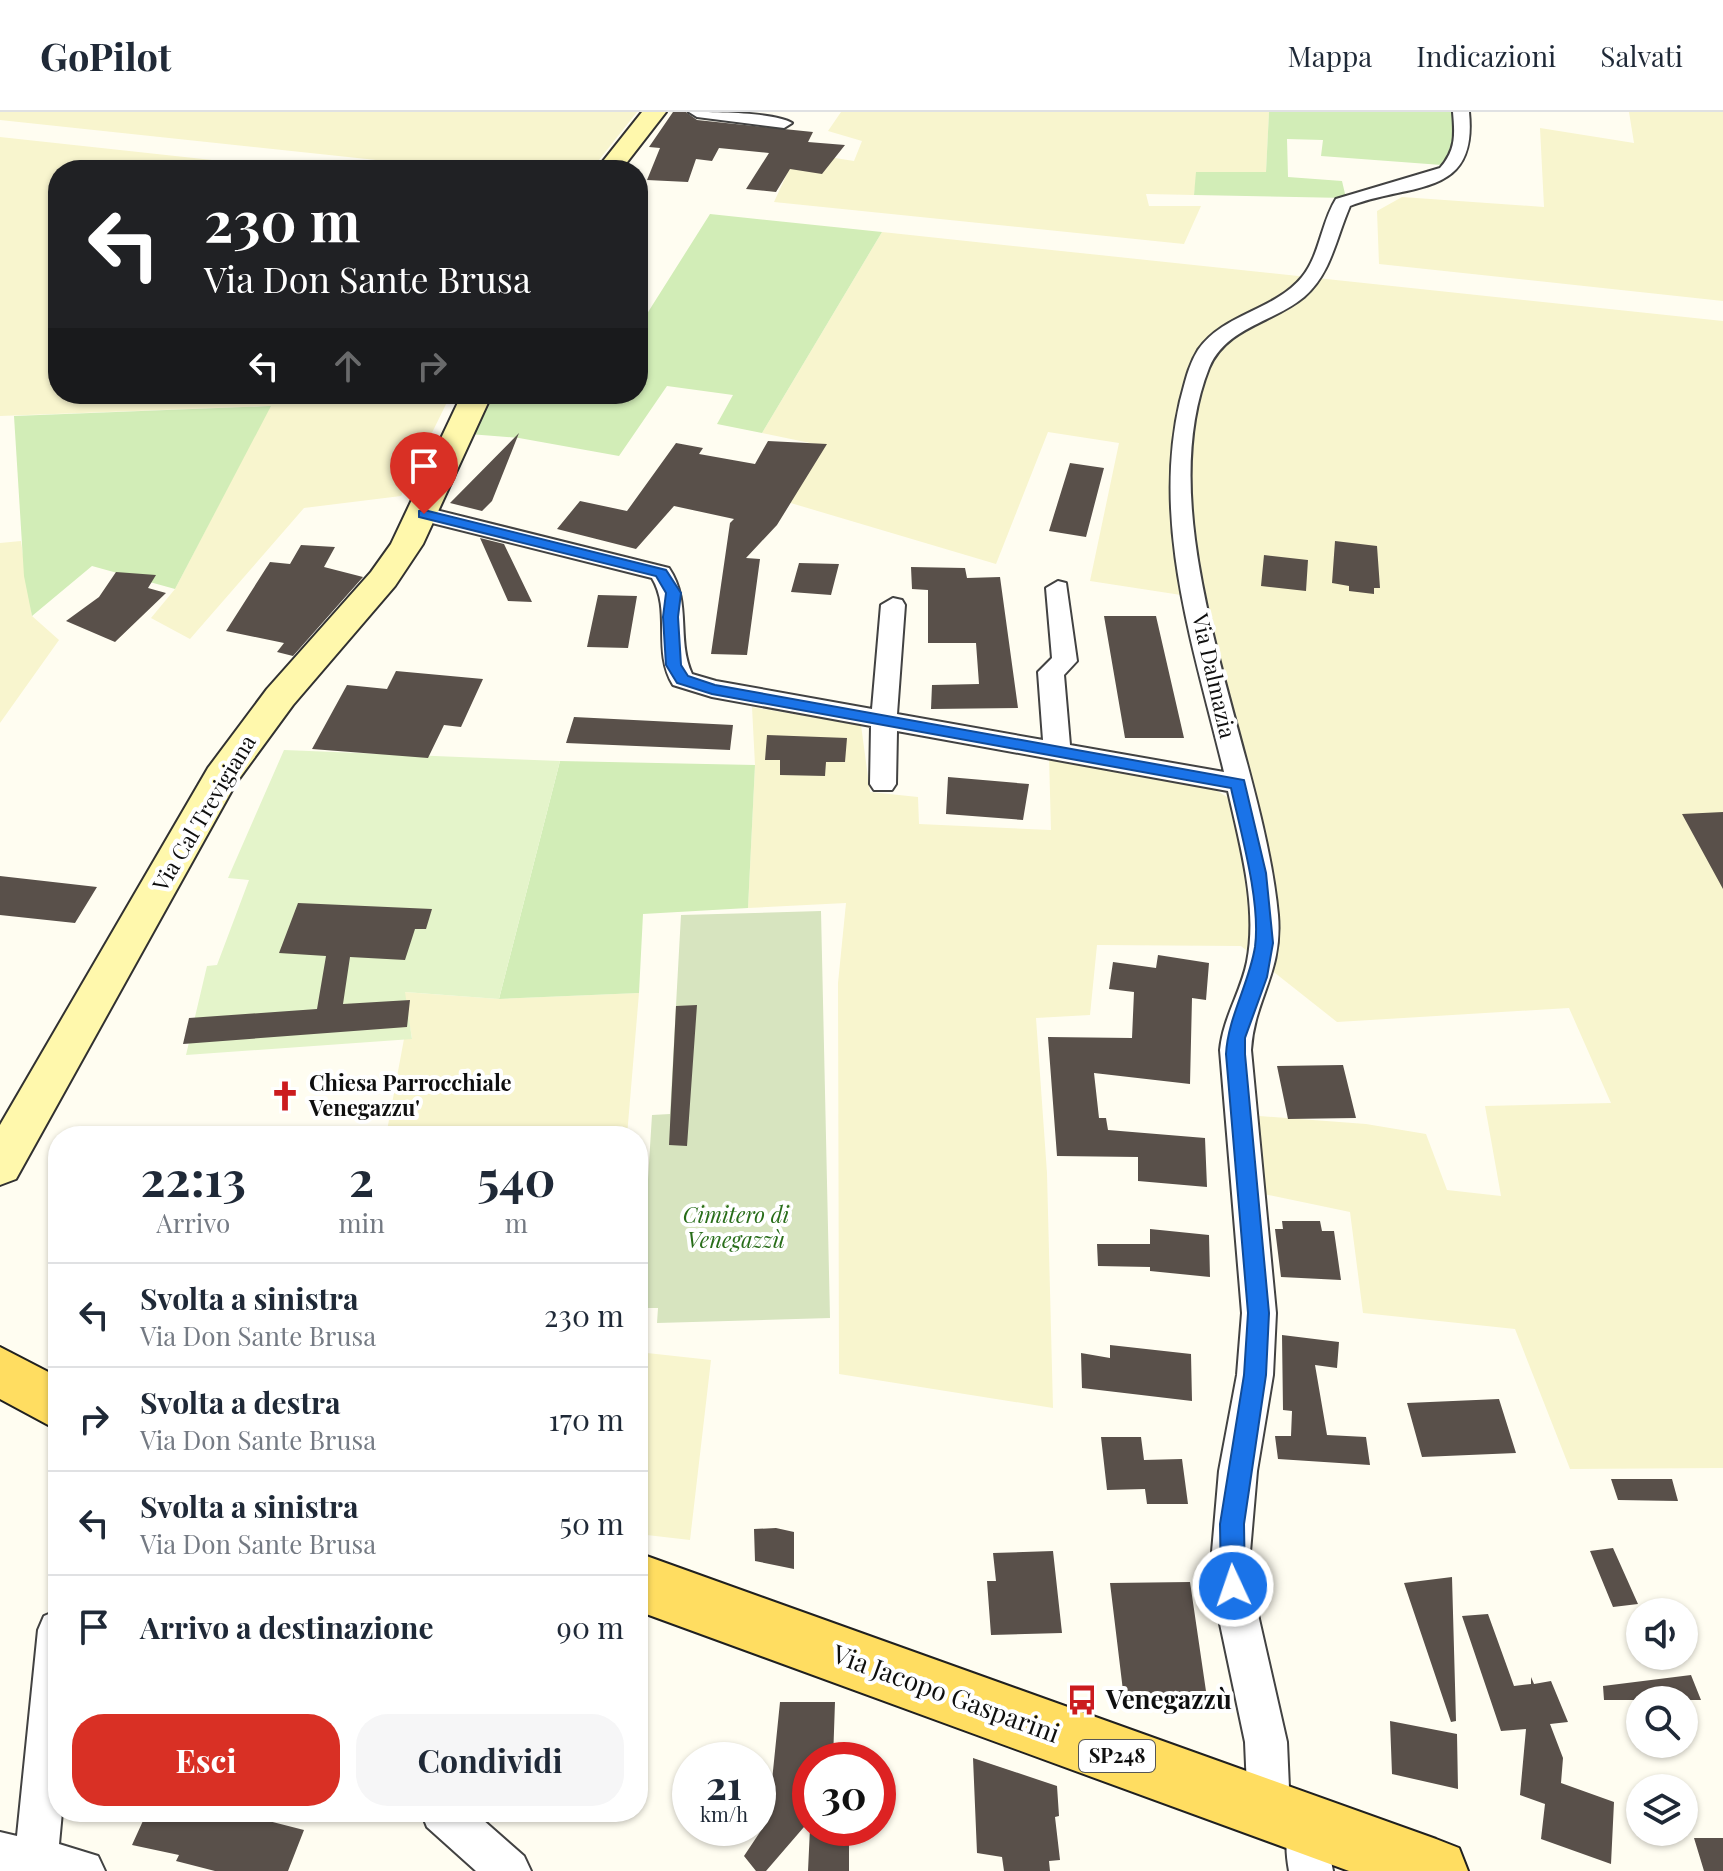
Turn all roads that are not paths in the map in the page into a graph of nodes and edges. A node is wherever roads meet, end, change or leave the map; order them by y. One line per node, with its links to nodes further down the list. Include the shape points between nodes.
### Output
1 (654, 112): 5 (street)
2 (697, 112): 4 (street)
3 (1461, 112): 13 (street, Via Dalmazia, via 1466,141 1454,167 1342,203 1309,281 1215,343 1198,372 1180,470 1185,567)
4 (784, 123)
5 (616, 160)
6 (473, 404): 7 (street, Via Cal Trevigiana)
7 (424, 514): 10 (street, via 661,573 673,593 674,665 682,679); 14 (street, Via Cal Trevigiana, via 383,579 280,697 221,777)
8 (1058, 588): 11 (street, via 1065,661 1051,672)
9 (893, 605): 10 (street)
10 (884, 721): 11 (street); 12 (street)
11 (1057, 752): 13 (street)
12 (883, 784)
13 (1238, 784): 22 (street, Via Dalmazia, via 1258,873 1264,943 1236,1038 1259,1313 1231,1552 1239,1619 1266,1742)
14 (0, 1166)
15 (0, 1371): 17 (main road)
16 (0, 1395): 18 (main road)
17 (48, 1398)
18 (48, 1401)
19 (648, 1586): 22 (main road, Via Jacopo Gasparini / SP248)
20 (48, 1698): 23 (street)
21 (453, 1822): 25 (street)
22 (1296, 1836): 26 (main road, Via Jacopo Gasparini / SP248)
23 (24, 1862): 24 (street)
24 (83, 1871)
25 (509, 1871)
26 (1436, 1871)

